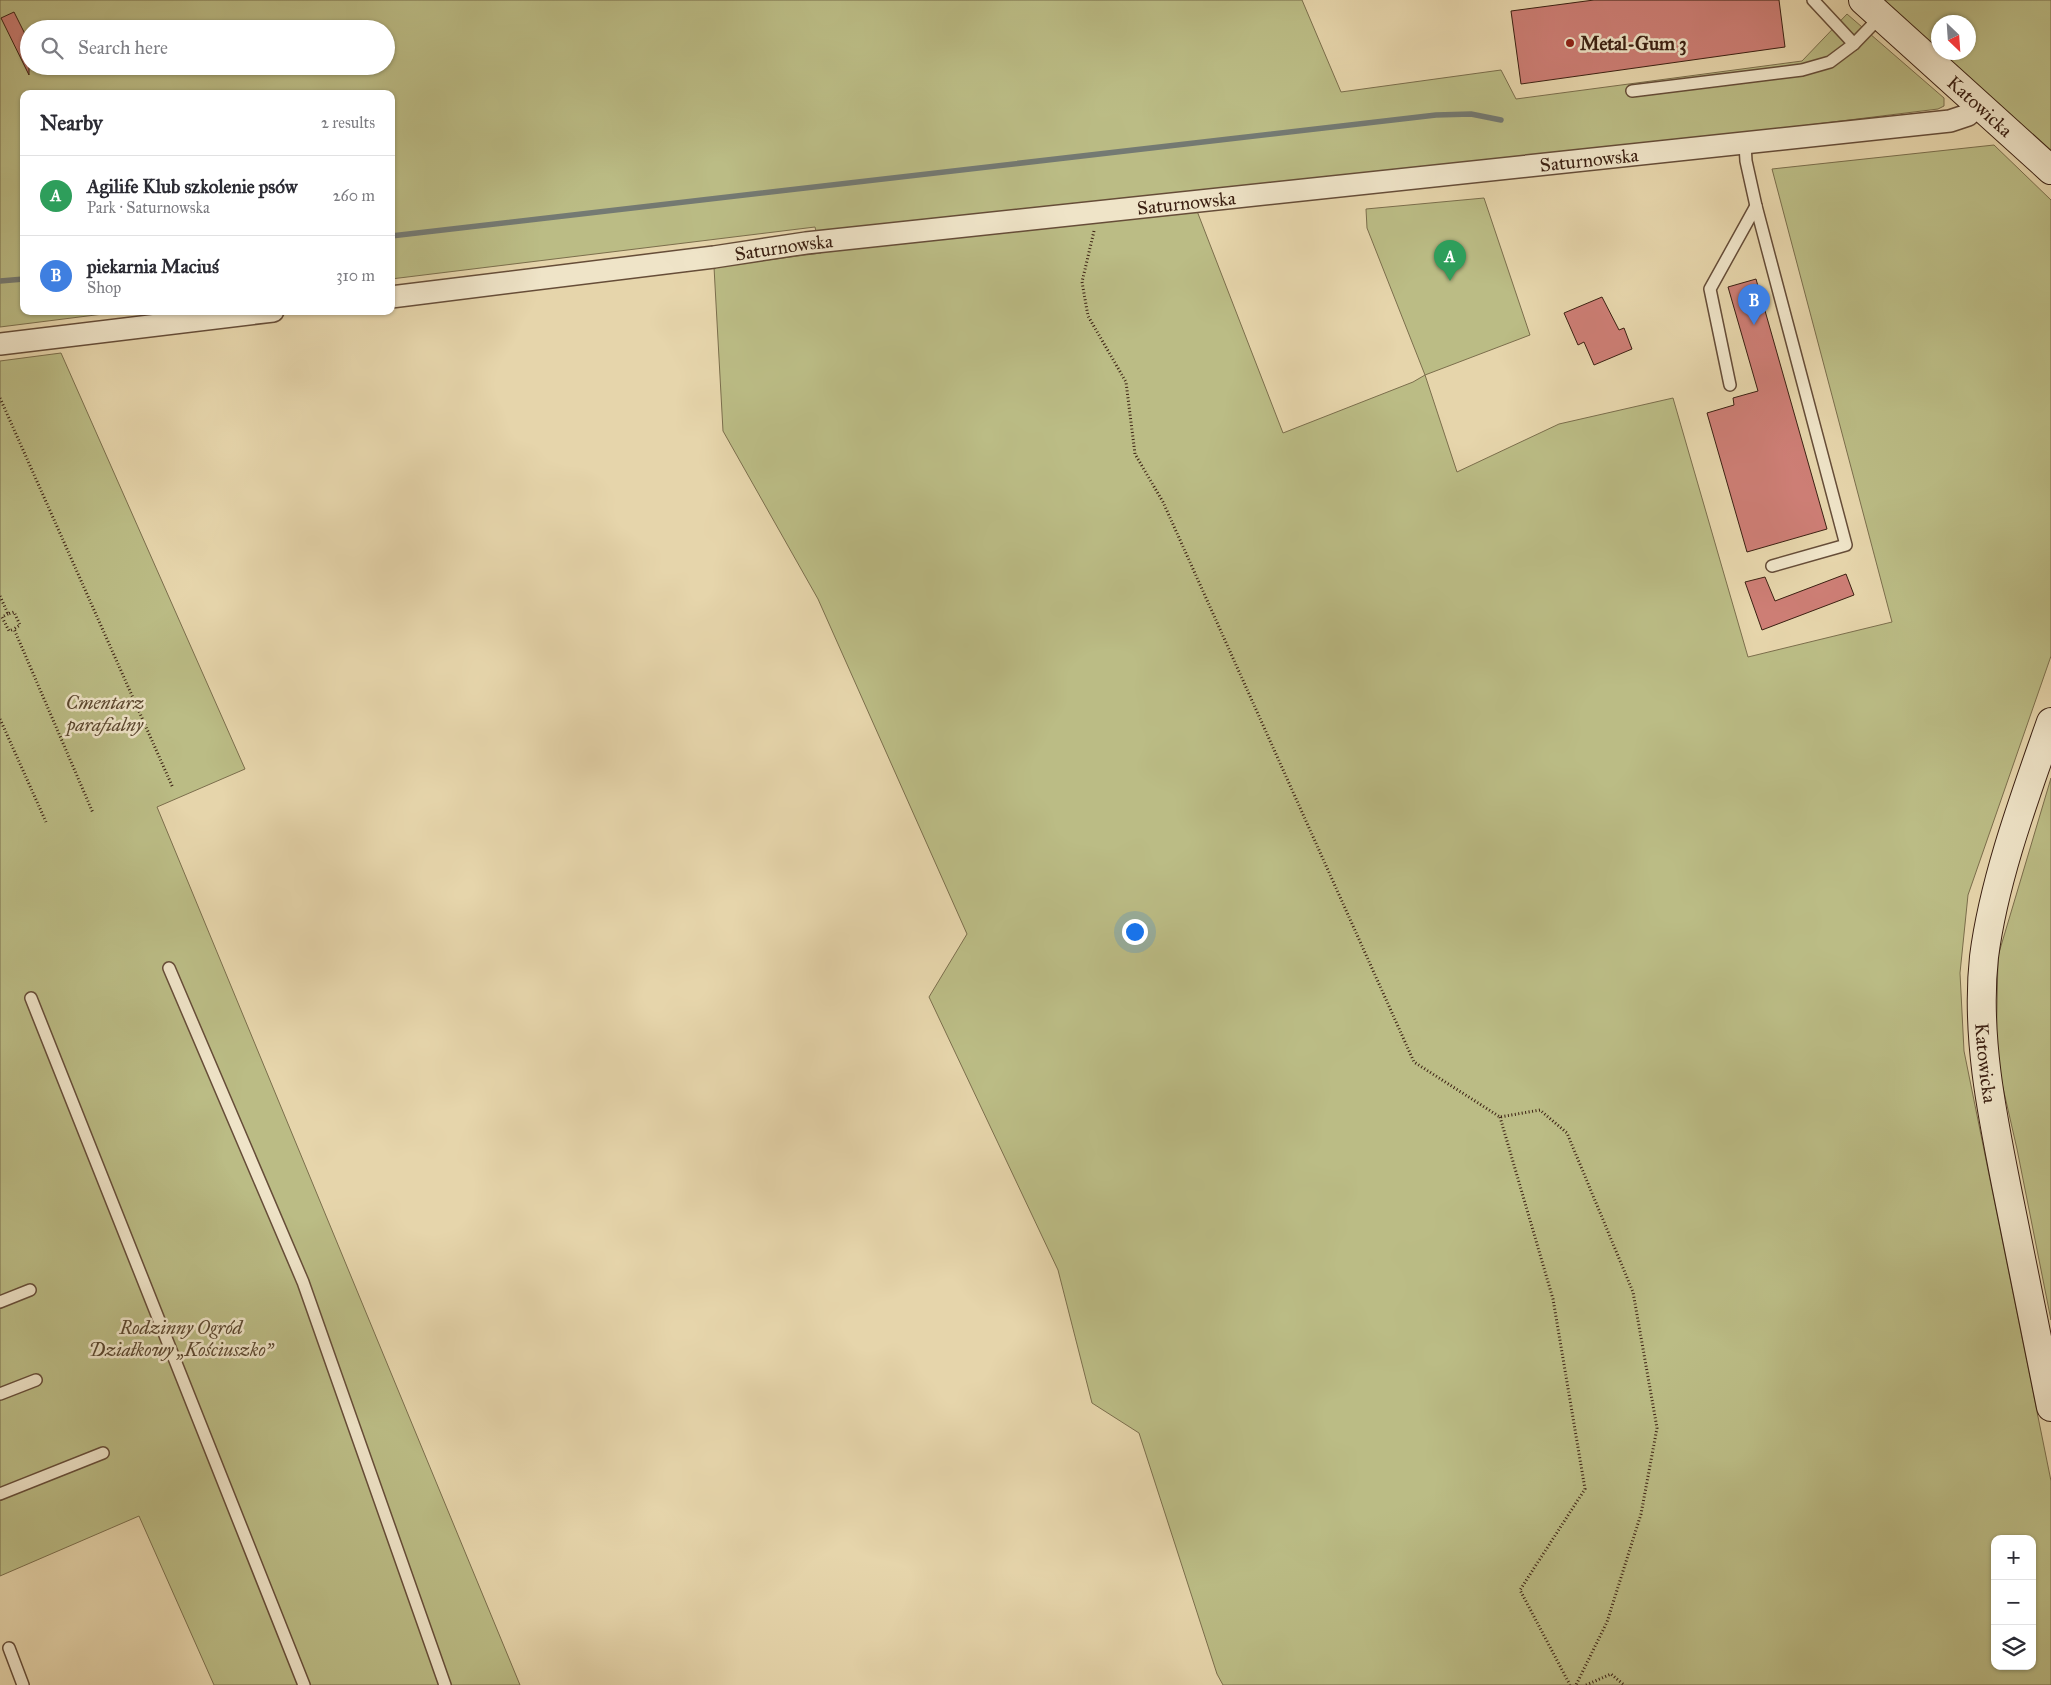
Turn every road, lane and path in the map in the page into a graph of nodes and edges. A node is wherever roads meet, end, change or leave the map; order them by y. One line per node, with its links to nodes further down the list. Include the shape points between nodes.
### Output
1 (1813, 0): 3 (lane)
2 (1872, 8): 3 (lane); 5 (street, Katowicka)
3 (1854, 44): 4 (lane, via 1830,62 1802,70)
4 (1632, 92)
5 (1978, 105): 6 (street, Saturnowska, via 1968,115 1950,121); 7 (street, Katowicka)
6 (1745, 144): 8 (lane); 9 (street, Saturnowska)
7 (2051, 170)
8 (1756, 206): 13 (lane, via 1710,289); 15 (lane, via 1846,545)
9 (1099, 211): 10 (street, Saturnowska, via 806,243); 26 (path, via 1082,282 1088,316 1126,382 1135,454 1163,502 1414,1062)
10 (395, 297)
11 (240, 315): 12 (street)
12 (0, 344)
13 (1730, 385)
14 (0, 398): 21 (path)
15 (1772, 566)
16 (0, 596): 17 (path)
17 (8, 614): 18 (path, via 2,617 9,631); 18 (path, via 14,612 20,625)
18 (14, 629): 22 (path)
19 (0, 719): 23 (path)
20 (2051, 722): 31 (street, Katowicka, via 1991,914 1984,959 1983,1007 1985,1054 1999,1152)
21 (172, 788)
22 (93, 813)
23 (46, 822)
24 (169, 968): 37 (lane, via 302,1282)
25 (31, 998): 36 (lane)
26 (1500, 1116): 38 (path, via 1553,1299 1585,1490 1520,1590); 39 (path, via 1540,1110 1567,1133 1633,1292 1657,1428 1642,1514 1607,1622)
27 (30, 1290): 28 (lane)
28 (0, 1302)
29 (36, 1380): 30 (lane)
30 (0, 1394)
31 (2051, 1407)
32 (103, 1453): 33 (lane)
33 (0, 1494)
34 (9, 1648): 35 (lane)
35 (23, 1685)
36 (304, 1685)
37 (445, 1685)
38 (1570, 1685)
39 (1576, 1685)
40 (1586, 1685): 41 (path, via 1610,1674)
41 (1624, 1685)

